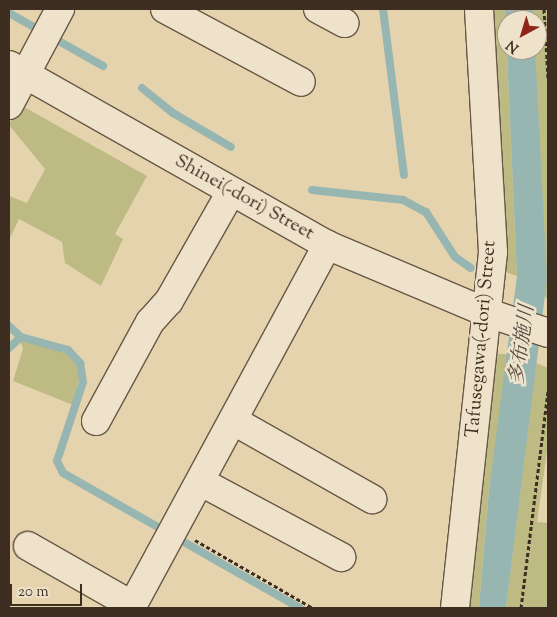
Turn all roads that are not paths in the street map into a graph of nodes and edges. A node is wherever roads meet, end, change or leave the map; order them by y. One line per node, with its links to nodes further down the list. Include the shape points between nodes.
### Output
1 (165, 9): 7 (street)
2 (318, 9): 4 (street)
3 (479, 9): 11 (street, Tafusegawa(-dori) Street, via 493,252)
4 (344, 23)
5 (51, 25): 6 (street)
6 (16, 70): 8 (street); 9 (street, Shinei(-dori) Street)
7 (301, 82)
8 (9, 105)
9 (231, 192): 10 (street, Shinei(-dori) Street); 13 (street, via 169,301 150,322)
10 (327, 245): 11 (street, Shinei(-dori) Street); 14 (street)
11 (488, 313): 12 (street, Shinei(-dori) Street); 20 (street, Tafusegawa(-dori) Street)
12 (548, 333)
13 (96, 421)
14 (234, 421): 15 (street); 16 (street)
15 (202, 483): 18 (street); 19 (street)
16 (372, 499)
17 (28, 546): 19 (street)
18 (341, 557)
19 (132, 607)
20 (455, 608)

